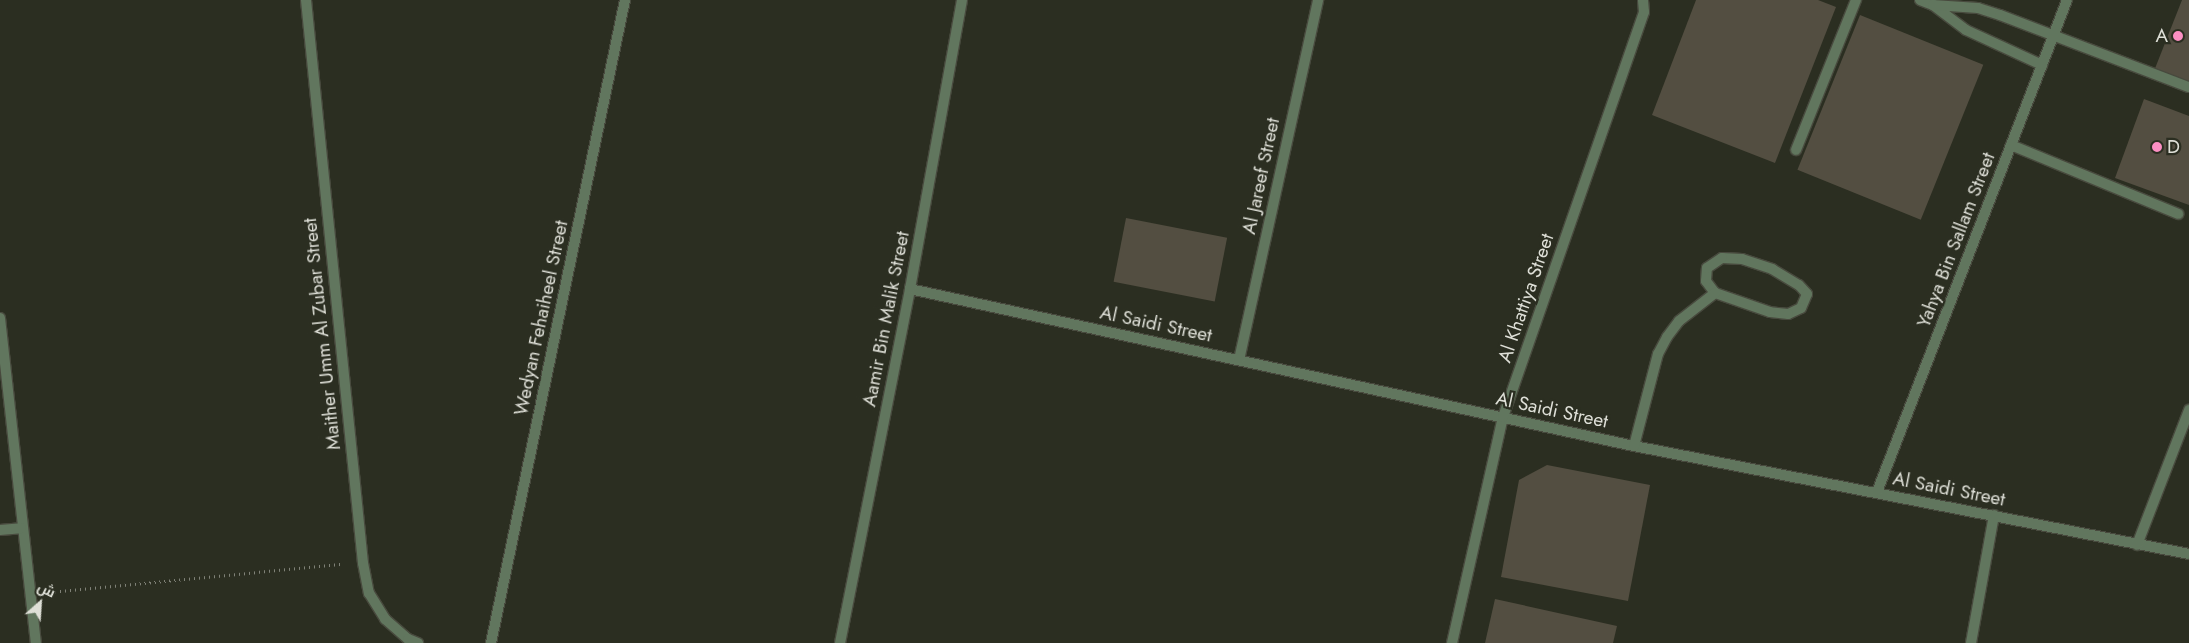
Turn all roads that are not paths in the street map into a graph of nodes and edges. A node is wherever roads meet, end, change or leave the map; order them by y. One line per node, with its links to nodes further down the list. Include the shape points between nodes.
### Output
1 (306, 0): 30 (street, Maither Umm Al Zubar Street, via 363,562 369,592 385,619 408,639)
2 (625, 0): 31 (street, Wedyan Fehaiheel Street)
3 (962, 0): 16 (street, Aamir Bin Malik Street)
4 (1318, 0): 19 (street, Al Jareef Street)
5 (1643, 0): 21 (street, Al Khattiya Street, via 1644,12)
6 (1856, 0): 14 (street)
7 (1920, 0): 9 (street)
8 (2067, 0): 10 (street, Yahya Bin Sallam Street)
9 (1933, 5): 10 (street, via 1978,8); 11 (street, via 1966,30)
10 (2054, 35): 11 (street, Yahya Bin Sallam Street); 12 (street)
11 (2042, 65): 13 (street, Yahya Bin Sallam Street)
12 (2189, 87)
13 (2011, 145): 15 (street); 23 (street, Yahya Bin Sallam Street)
14 (1796, 150)
15 (2178, 214)
16 (910, 289): 19 (street, Al Saidi Street); 32 (street, Aamir Bin Malik Street)
17 (1716, 293): 17 (street, via 1770,312 1788,314 1801,308 1807,294 1799,285 1772,270 1742,259 1722,258 1707,268 1706,281); 22 (street, via 1684,317 1667,337 1658,354)
18 (0, 318): 25 (street)
19 (1239, 360): 21 (street, Al Saidi Street)
20 (2189, 410): 27 (street)
21 (1504, 418): 22 (street, Al Saidi Street); 33 (street, Al Khattiya Street)
22 (1634, 446): 23 (street, Al Saidi Street)
23 (1877, 492): 24 (street, Al Saidi Street)
24 (1994, 515): 27 (street, Al Saidi Street); 34 (street)
25 (21, 528): 26 (street); 29 (street)
26 (0, 530)
27 (2137, 545): 28 (street, Al Saidi Street)
28 (2189, 554)
29 (36, 643)
30 (418, 643)
31 (491, 643)
32 (840, 643)
33 (1452, 643)
34 (1971, 643)

